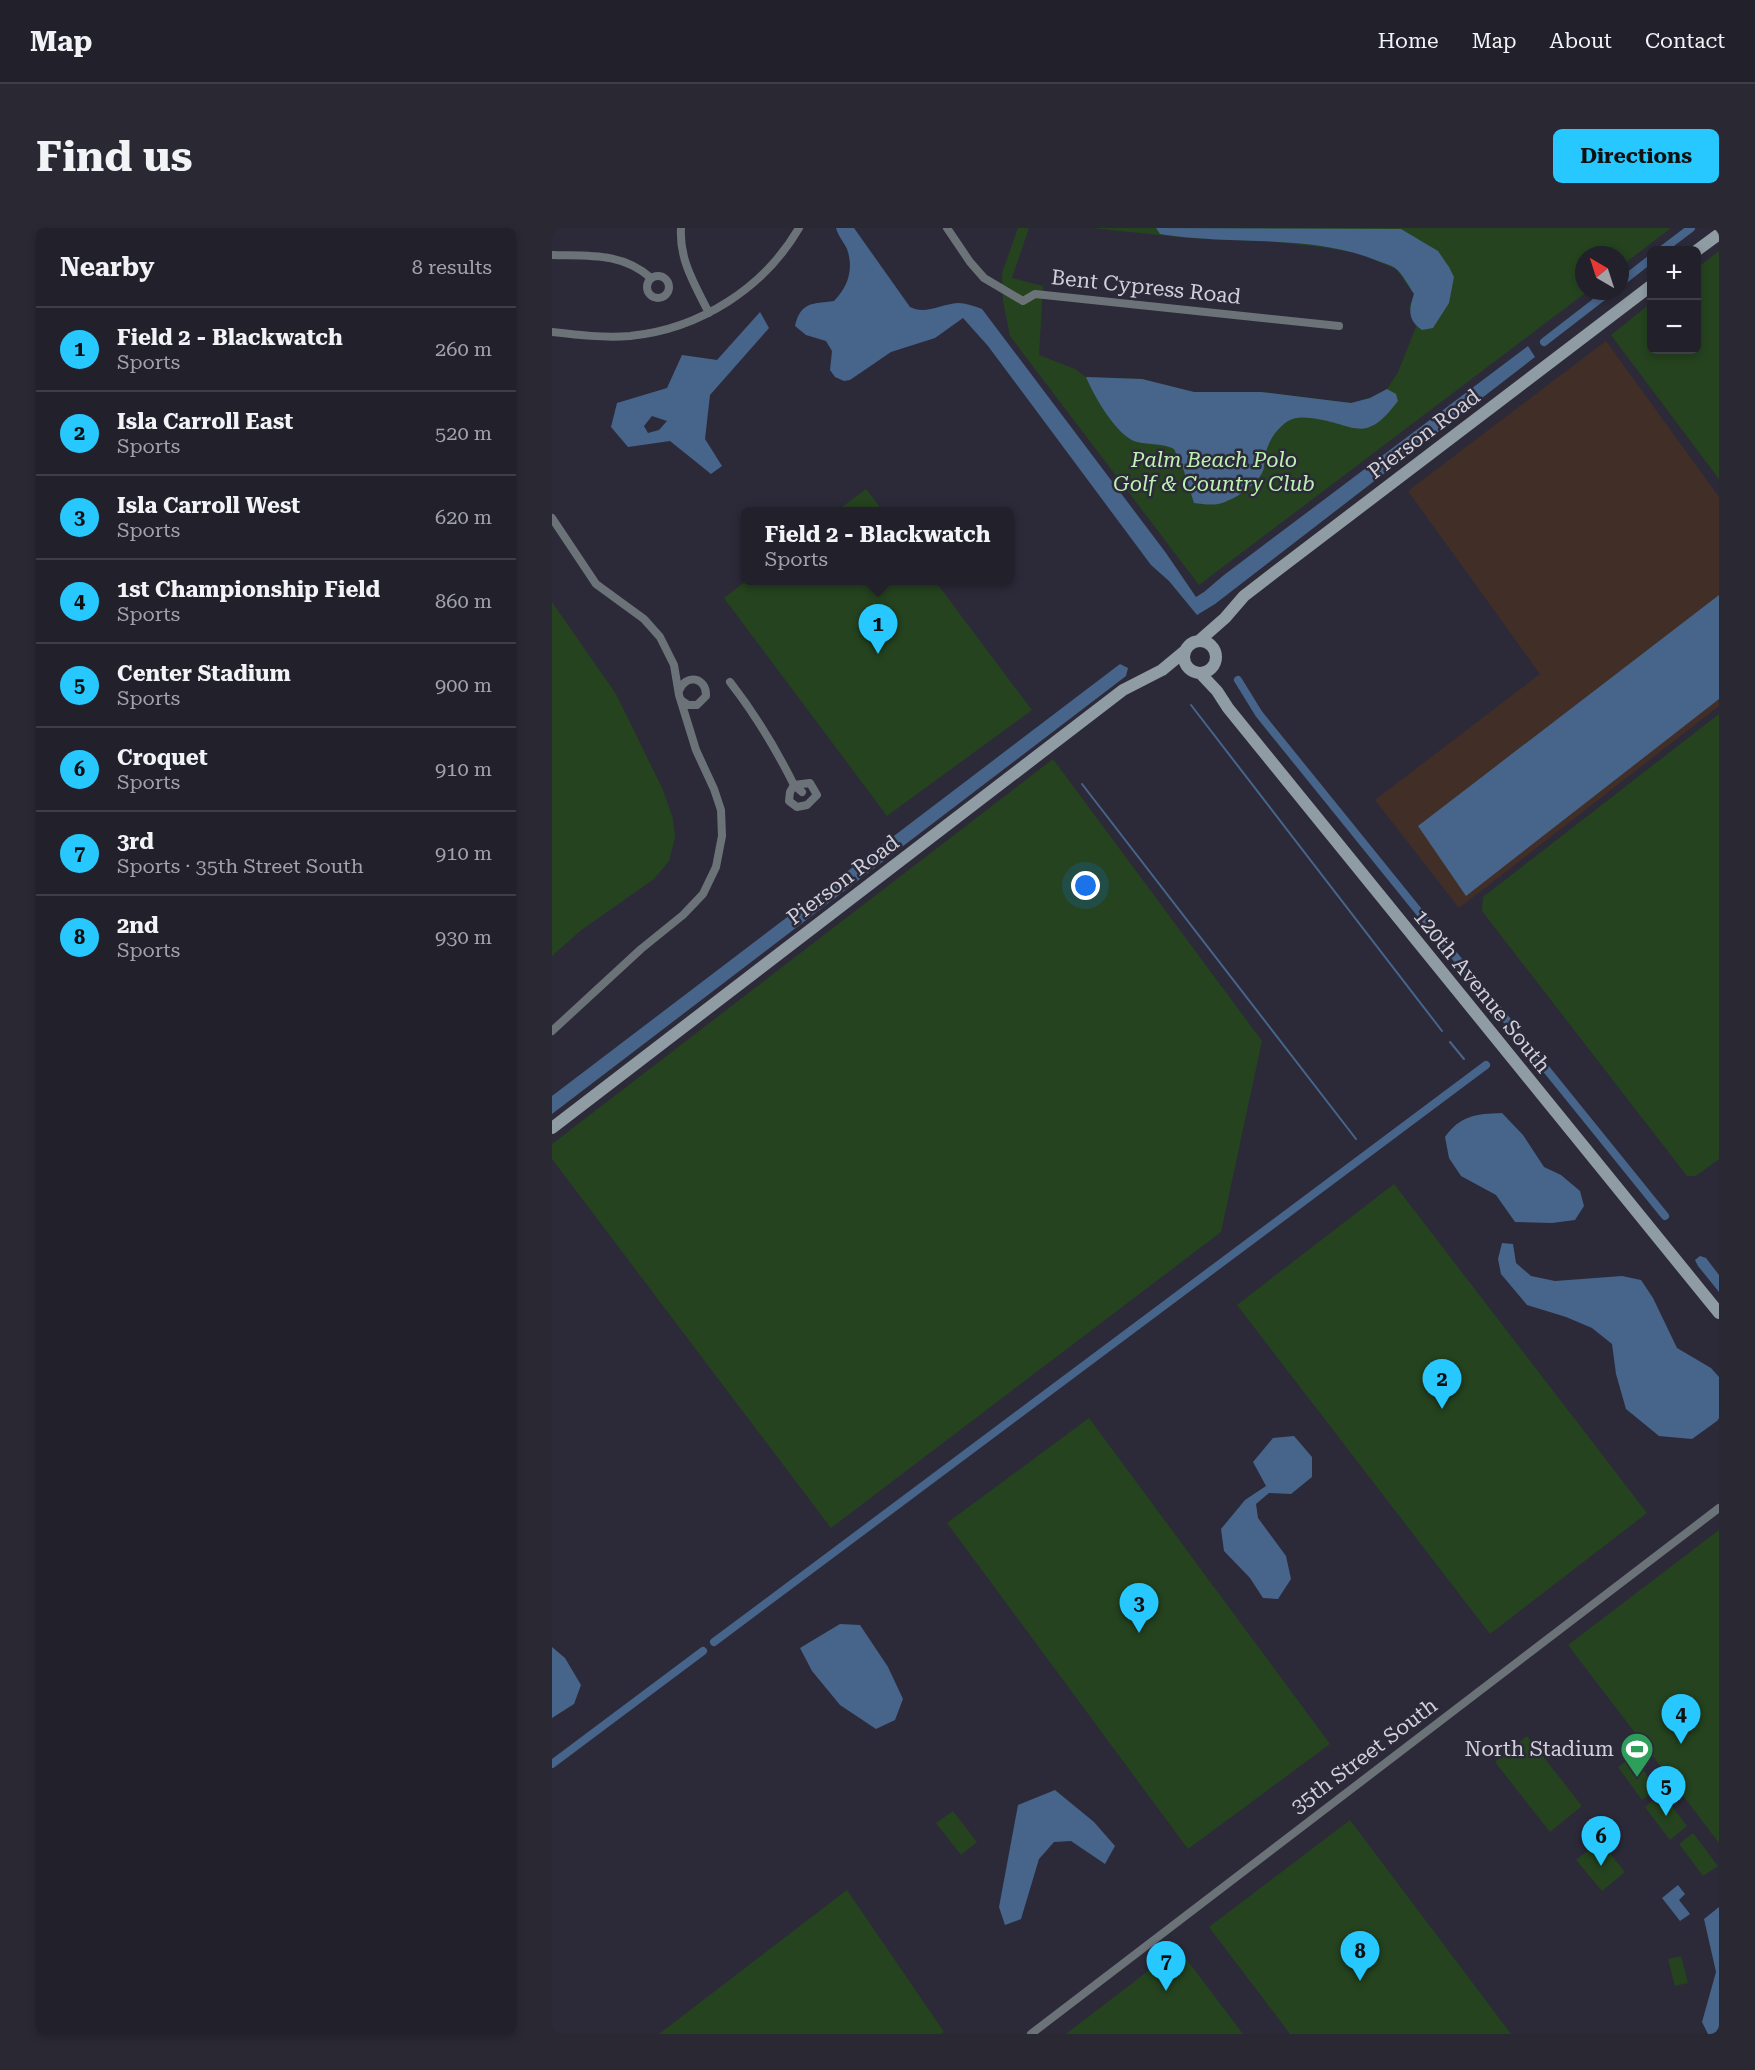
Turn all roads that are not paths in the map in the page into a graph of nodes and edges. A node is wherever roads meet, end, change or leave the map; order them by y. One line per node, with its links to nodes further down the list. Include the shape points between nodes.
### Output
1 (681, 228): 9 (street, via 686,267)
2 (799, 228): 9 (street, via 765,272)
3 (947, 228): 10 (street, Bent Cypress Road, via 984,278 1023,301 1035,294)
4 (1719, 234): 5 (street)
5 (1701, 247)
6 (552, 255): 7 (street, via 621,260 639,266)
7 (651, 278)
8 (1647, 289): 13 (street, Pierson Road, via 1244,596)
9 (709, 313): 11 (street, via 675,327 630,336)
10 (1338, 326)
11 (552, 332)
12 (552, 518): 23 (street, via 596,584 644,619 660,637 674,665 696,750 721,810 722,836 716,867 703,894)
13 (1225, 618): 14 (street, Pierson Road); 15 (street, Pierson Road)
14 (1200, 640): 15 (street); 16 (street, via 1189,644)
15 (1214, 647): 17 (street)
16 (1185, 651): 18 (street, Pierson Road); 19 (street, via 1185,663)
17 (1213, 667): 19 (street); 21 (street, 120th Avenue South)
18 (1162, 670): 19 (street, Pierson Road); 24 (street, Pierson Road, via 1123,690)
19 (1194, 671): 21 (street, 120th Avenue South)
20 (730, 682): 22 (street)
21 (1217, 691): 25 (street, 120th Avenue South)
22 (802, 792)
23 (552, 1031)
24 (552, 1128)
25 (1719, 1313)
26 (1719, 1508): 27 (street, 35th Street South)
27 (1031, 2034)

